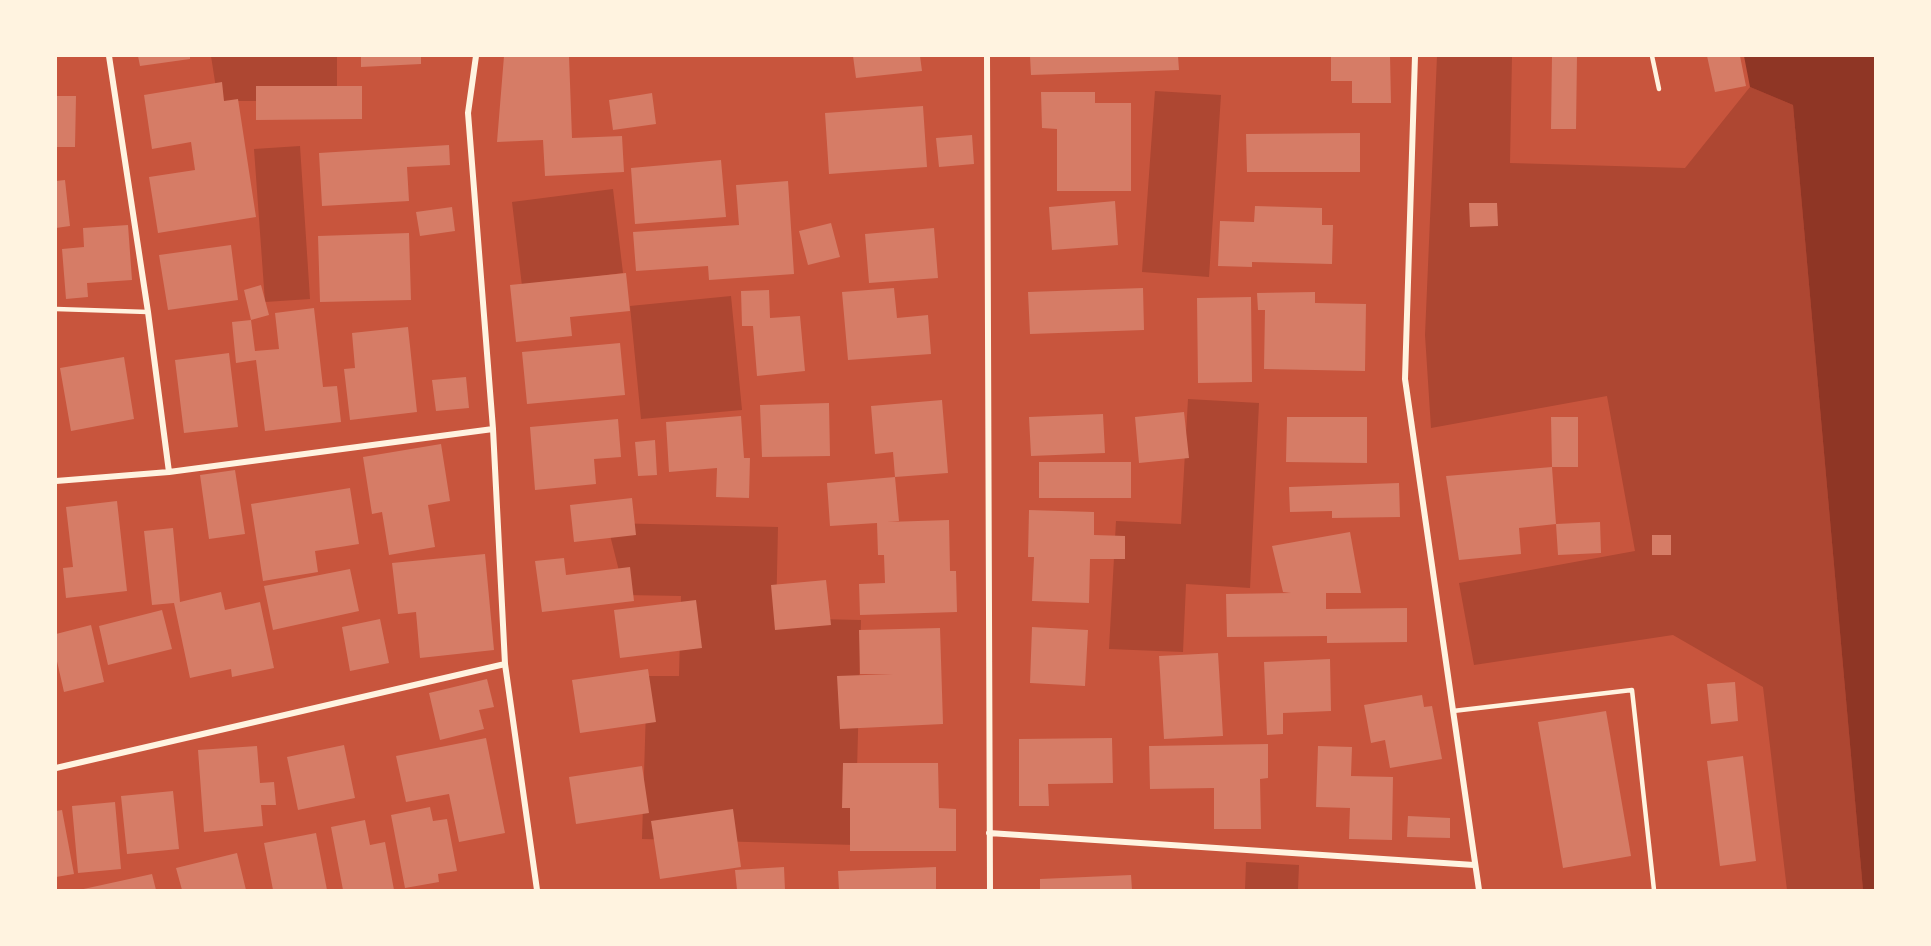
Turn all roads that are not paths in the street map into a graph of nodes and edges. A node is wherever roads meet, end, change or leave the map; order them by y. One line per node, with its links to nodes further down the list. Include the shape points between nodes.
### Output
1 (109, 56): 8 (street)
2 (476, 56): 9 (street, via 468,113)
3 (987, 56): 15 (street)
4 (1415, 56): 13 (street, via 1405,380)
5 (1652, 56): 6 (lane)
6 (1659, 89)
7 (56, 309): 8 (lane)
8 (148, 312): 10 (street)
9 (493, 429): 10 (street); 12 (street)
10 (169, 472): 11 (street)
11 (56, 481)
12 (505, 664): 14 (street); 17 (street)
13 (1454, 711): 16 (street); 20 (lane, via 1632,690)
14 (56, 768)
15 (989, 833): 16 (street); 18 (street)
16 (1474, 865): 19 (street)
17 (537, 891)
18 (990, 891)
19 (1479, 891)
20 (1654, 891)

